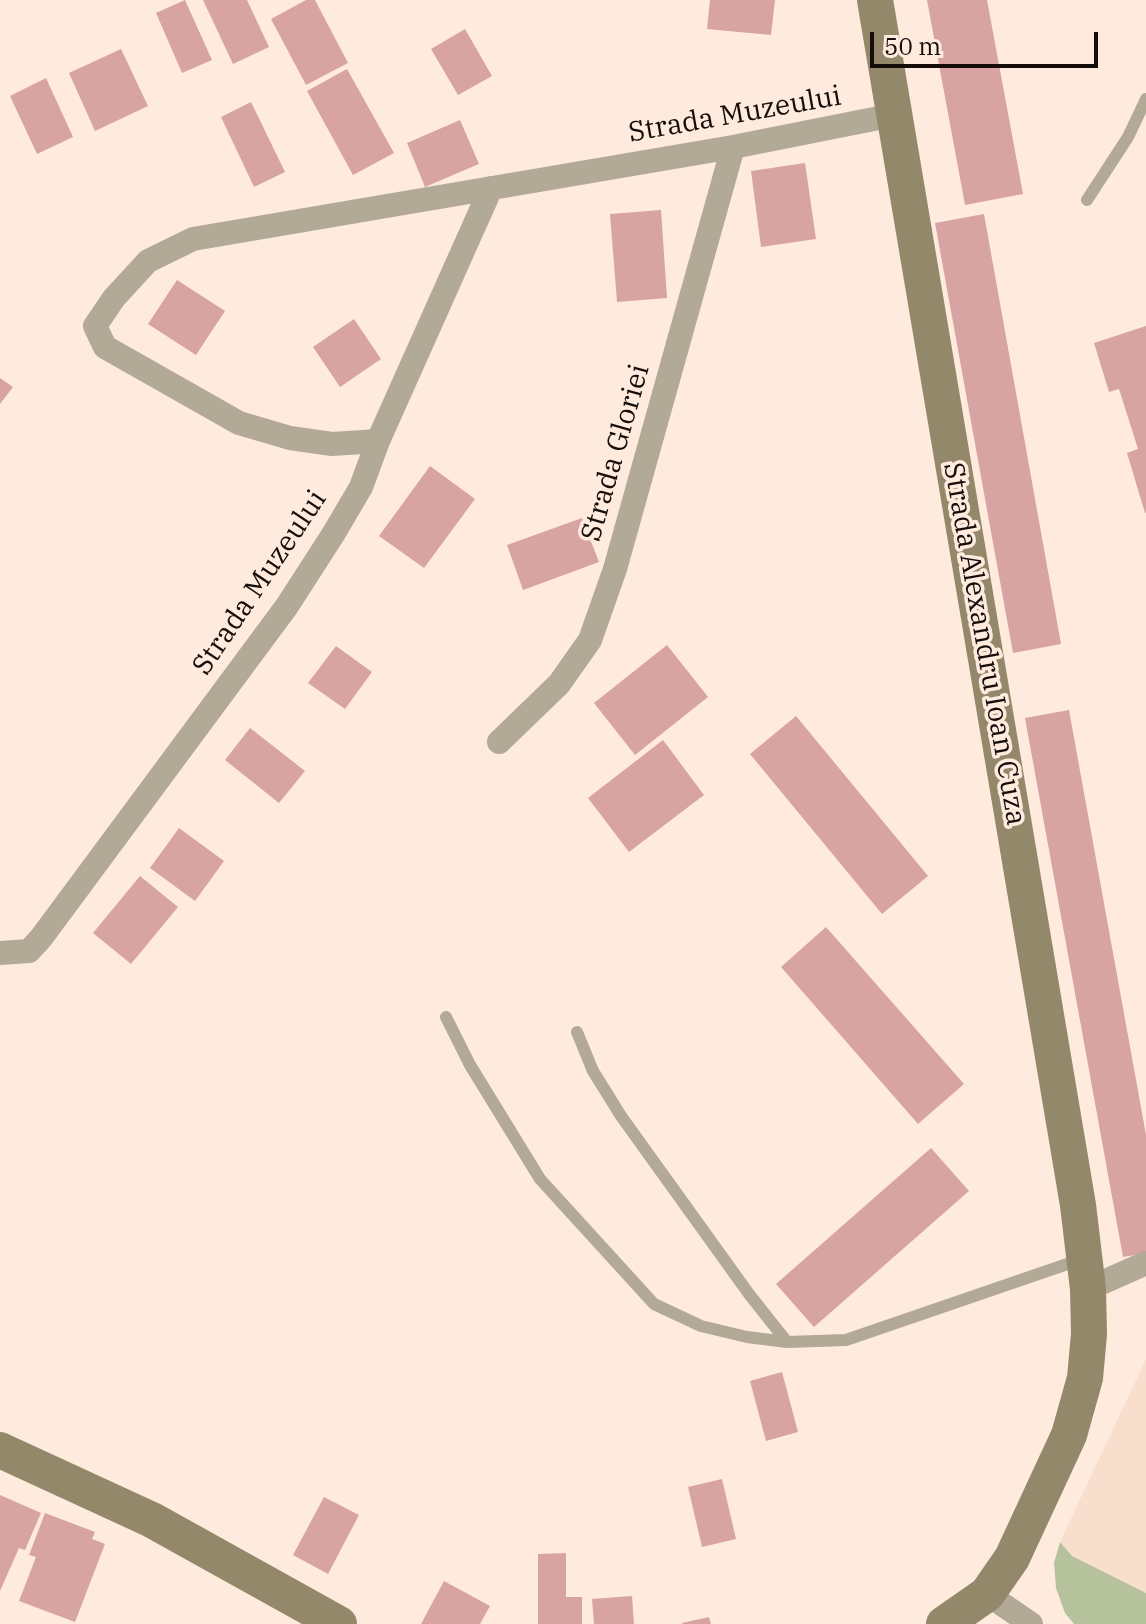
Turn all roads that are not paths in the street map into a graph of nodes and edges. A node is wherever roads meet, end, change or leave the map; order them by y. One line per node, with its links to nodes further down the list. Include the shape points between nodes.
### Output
1 (875, 0): 3 (main road, Strada Alexandru Ioan Cuza)
2 (1146, 99): 6 (lane)
3 (894, 115): 4 (street, Strada Muzeului); 13 (main road, Strada Alexandru Ioan Cuza)
4 (733, 147): 5 (street, Strada Muzeului); 8 (street, Strada Gloriei, via 590,640 559,684)
5 (491, 188): 7 (street, Strada Muzeului); 7 (street, Strada Muzeului, via 193,239 148,261 95,326 105,347 239,423 332,444)
6 (1087, 200)
7 (378, 441): 9 (street, Strada Muzeului, via 361,487 287,606 41,938 29,951)
8 (499, 742)
9 (0, 953)
10 (446, 1017): 14 (lane, via 540,1179 654,1304 701,1326)
11 (577, 1032): 14 (lane, via 621,1116)
12 (1146, 1263): 13 (street)
13 (1087, 1273): 14 (lane, via 846,1340); 16 (main road, Strada Alexandru Ioan Cuza, via 1085,1378 1069,1435 1020,1544)
14 (787, 1342)
15 (0, 1450): 17 (main road, via 152,1520)
16 (987, 1594): 18 (main road, Strada Alexandru Ioan Cuza); 19 (street)
17 (339, 1624)
18 (944, 1624)
19 (1031, 1624)

